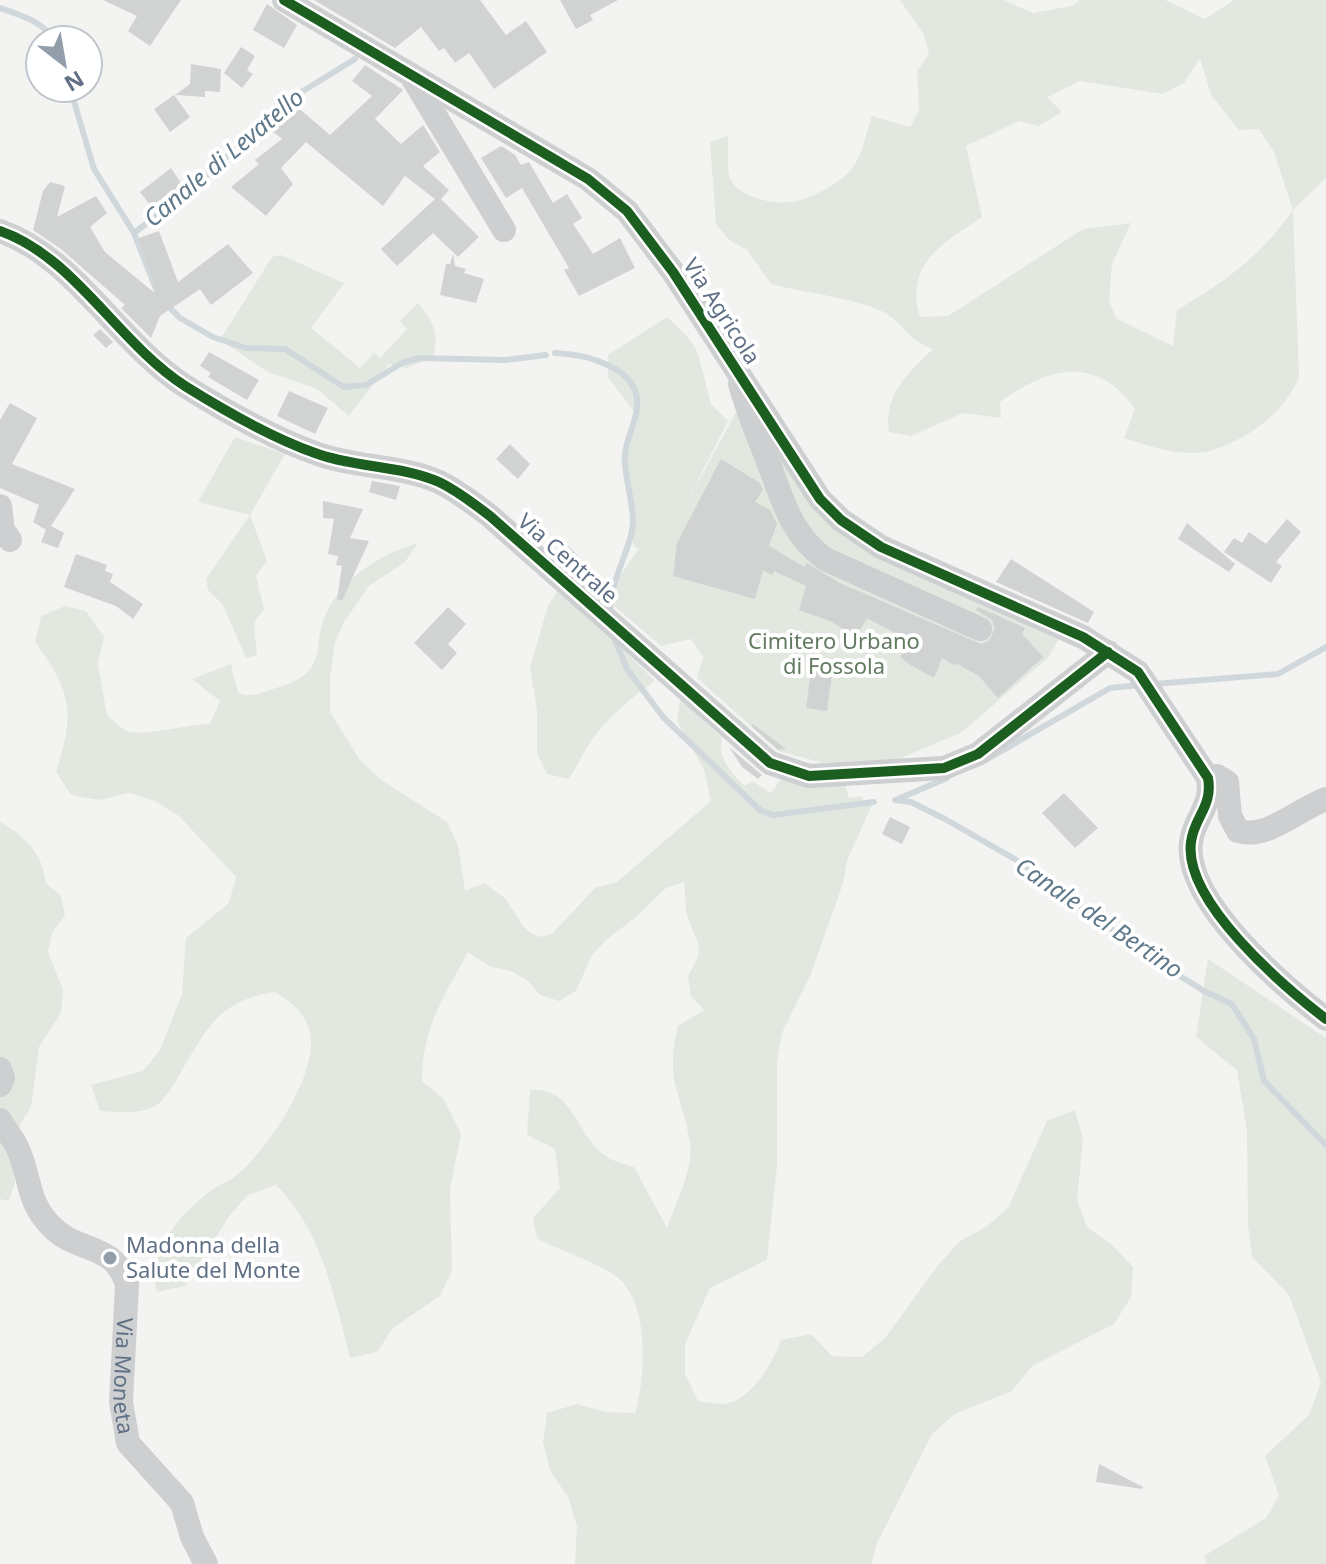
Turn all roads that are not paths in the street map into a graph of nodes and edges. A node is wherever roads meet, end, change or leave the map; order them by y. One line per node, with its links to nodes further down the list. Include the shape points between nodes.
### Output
1 (284, 0): 2 (street, Via Agricola)
2 (411, 75): 3 (street, Via Agricola); 5 (street, Via Agricola, via 588,179 627,211)
3 (504, 230)
4 (0, 231): 9 (street, Via Centrale, via 77,281 131,343 187,387 317,454 439,482 490,516 770,763 809,776 944,768 978,754)
5 (736, 370): 8 (street, via 744,407 785,511 807,545 825,559); 9 (street, Via Agricola, via 820,499 841,520 881,547)
6 (0, 506): 7 (street)
7 (10, 540)
8 (980, 629)
9 (1108, 652): 10 (street, Via Agricola, via 1138,672)
10 (1208, 778): 11 (street, via 1227,782 1230,816 1238,831 1249,834); 12 (street, via 1211,795 1191,841 1199,889 1214,913)
11 (1326, 799)
12 (1326, 1019)
13 (0, 1069): 14 (street)
14 (0, 1085)
15 (0, 1120): 16 (street, Via Moneta, via 18,1148 34,1207 54,1230 111,1257 122,1268 127,1285 121,1402 128,1443 182,1503)
16 (206, 1564)

